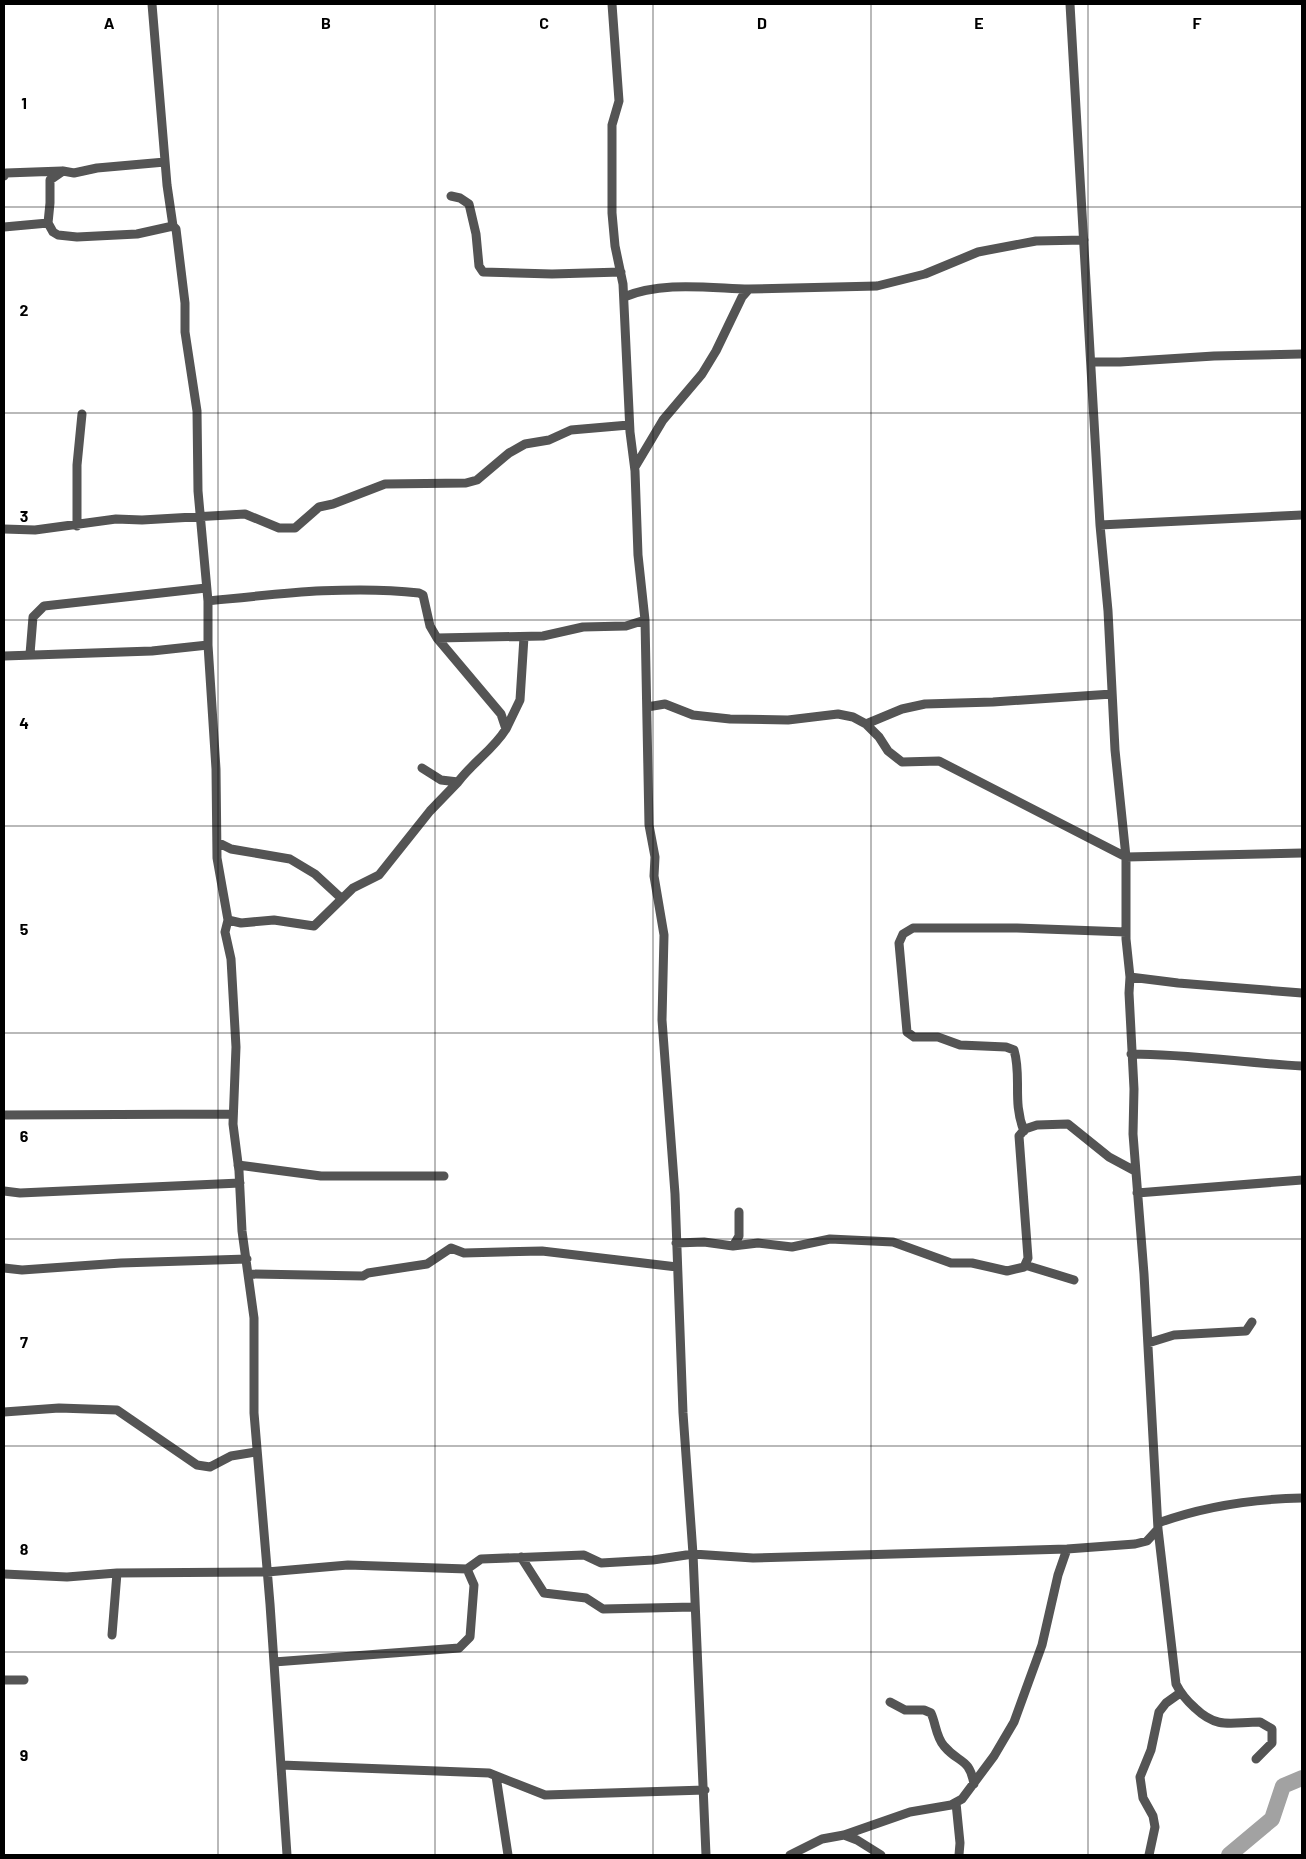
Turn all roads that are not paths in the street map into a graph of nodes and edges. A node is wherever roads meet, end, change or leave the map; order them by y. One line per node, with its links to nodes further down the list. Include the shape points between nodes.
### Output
1 (152, 4): 4 (street)
2 (612, 4): 12 (street, via 619,101 612,125 612,203 615,246)
3 (1070, 4): 11 (street)
4 (165, 162): 5 (street); 9 (street)
5 (63, 172): 6 (street, via 6,173); 8 (street, via 50,180)
6 (4, 176)
7 (451, 196): 12 (street, via 469,204 479,266 483,272)
8 (48, 223): 9 (street, via 58,235 77,237 137,234); 10 (street)
9 (173, 226): 21 (street, via 183,281 185,332 197,411)
10 (4, 227)
11 (1084, 240): 13 (street, via 1036,241 978,252 925,274 877,286); 16 (street)
12 (621, 272): 14 (street)
13 (749, 289): 14 (street, via 643,290); 19 (street, via 702,374 660,424)
14 (624, 297): 18 (street)
15 (1302, 354): 16 (street)
16 (1091, 362): 22 (street)
17 (82, 414): 23 (street, via 77,465)
18 (629, 425): 19 (street); 21 (street, via 571,430 549,440 525,444 508,453 477,480 466,483 385,484 333,504 319,506 295,528 279,528 244,514)
19 (635, 467): 27 (street)
20 (1302, 515): 22 (street)
21 (200, 517): 23 (street, via 116,519); 25 (street)
22 (1100, 525): 33 (street)
23 (77, 526): 24 (street)
24 (4, 529)
25 (206, 588): 26 (street); 31 (street, via 44,606 33,618)
26 (208, 602): 29 (street, via 368,590 419,593 423,595 430,626); 30 (street)
27 (644, 620): 28 (street, via 626,626 583,627); 34 (street)
28 (524, 637): 29 (street); 36 (street, via 520,700)
29 (437, 638): 36 (street, via 501,714)
30 (208, 645): 31 (street, via 152,651); 39 (street)
31 (30, 654): 32 (street)
32 (4, 656)
33 (1112, 694): 35 (street, via 925,704 902,709); 41 (street)
34 (647, 707): 35 (street, via 665,704 693,715 730,719 788,720 844,714); 60 (street, via 649,826 664,935 662,1020)
35 (866, 724): 41 (street, via 888,751 902,762 939,761)
36 (506, 729): 38 (street, via 497,744)
37 (422, 768): 38 (street, via 442,780)
38 (458, 782): 42 (street, via 380,875 358,884)
39 (217, 842): 42 (street, via 231,849 290,859 315,874); 43 (street)
40 (1302, 853): 41 (street)
41 (1126, 857): 44 (street)
42 (341, 898): 43 (street, via 312,927 274,920 241,923)
43 (228, 920): 49 (street, via 225,932 231,965 236,1047)
44 (1126, 932): 45 (street); 51 (street, via 945,927 913,928 903,934 899,944 907,1032 914,1036 938,1037 960,1045 1014,1050 1017,1114)
45 (1130, 977): 46 (street, via 1178,984); 47 (street)
46 (1302, 993)
47 (1131, 1054): 48 (street, via 1201,1056 1236,1062); 53 (street)
48 (1302, 1066)
49 (233, 1114): 50 (street); 52 (street)
50 (4, 1115)
51 (1024, 1131): 53 (street, via 1037,1125 1068,1124 1109,1157); 63 (street, via 1019,1136 1028,1258)
52 (238, 1165): 54 (street, via 321,1176); 56 (street)
53 (1135, 1171): 58 (street)
54 (444, 1176)
55 (1302, 1180): 58 (street)
56 (240, 1183): 57 (street, via 20,1193); 62 (street)
57 (4, 1191)
58 (1137, 1192): 69 (street)
59 (739, 1212): 61 (street, via 738,1236)
60 (676, 1243): 61 (street); 64 (street)
61 (733, 1246): 63 (street, via 758,1243 792,1246 830,1239 892,1242 951,1263 972,1263 1007,1271)
62 (247, 1259): 65 (street, via 121,1262 39,1270); 66 (street)
63 (1025, 1265): 67 (street)
64 (677, 1267): 66 (street, via 542,1251 464,1253 451,1248 427,1264 363,1276); 75 (street)
65 (4, 1268)
66 (248, 1274): 71 (street, via 254,1318)
67 (1074, 1280)
68 (1252, 1322): 69 (street, via 1246,1331 1174,1335)
69 (1148, 1343): 73 (street)
70 (4, 1412): 71 (street, via 59,1408 118,1410 197,1465 210,1467 231,1456)
71 (256, 1452): 78 (street)
72 (1302, 1498): 73 (street, via 1242,1501 1199,1510)
73 (1158, 1526): 74 (street, via 1147,1541); 86 (street, via 1174,1672)
74 (1067, 1549): 75 (street, via 753,1558); 91 (street, via 1042,1644 1014,1722)
75 (692, 1554): 76 (street, via 601,1563 584,1554); 81 (street)
76 (521, 1557): 77 (street, via 481,1559); 81 (street, via 544,1592 586,1598 602,1609)
77 (468, 1569): 78 (street, via 348,1566); 83 (street, via 474,1585 470,1637 459,1648)
78 (267, 1572): 79 (street); 83 (street)
79 (117, 1573): 80 (street, via 67,1577); 82 (street)
80 (4, 1574)
81 (694, 1607): 92 (street)
82 (112, 1635)
83 (274, 1662): 89 (street)
84 (4, 1680): 85 (street)
85 (24, 1680)
86 (1180, 1692): 88 (street, via 1205,1718 1216,1723 1267,1724 1272,1729 1272,1743); 101 (street, via 1159,1712 1151,1750 1140,1777 1143,1798 1155,1827)
87 (890, 1702): 91 (street, via 906,1710 932,1713 940,1740 968,1765)
88 (1256, 1759)
89 (281, 1765): 90 (street); 95 (street)
90 (496, 1776): 92 (street, via 545,1795); 96 (street)
91 (974, 1784): 93 (street)
92 (705, 1790): 97 (street)
93 (956, 1804): 94 (street, via 904,1813); 100 (street)
94 (844, 1835): 98 (street, via 822,1839); 99 (street)
95 (287, 1855)
96 (508, 1855)
97 (706, 1855)
98 (790, 1855)
99 (880, 1855)
100 (959, 1855)
101 (1149, 1855)

